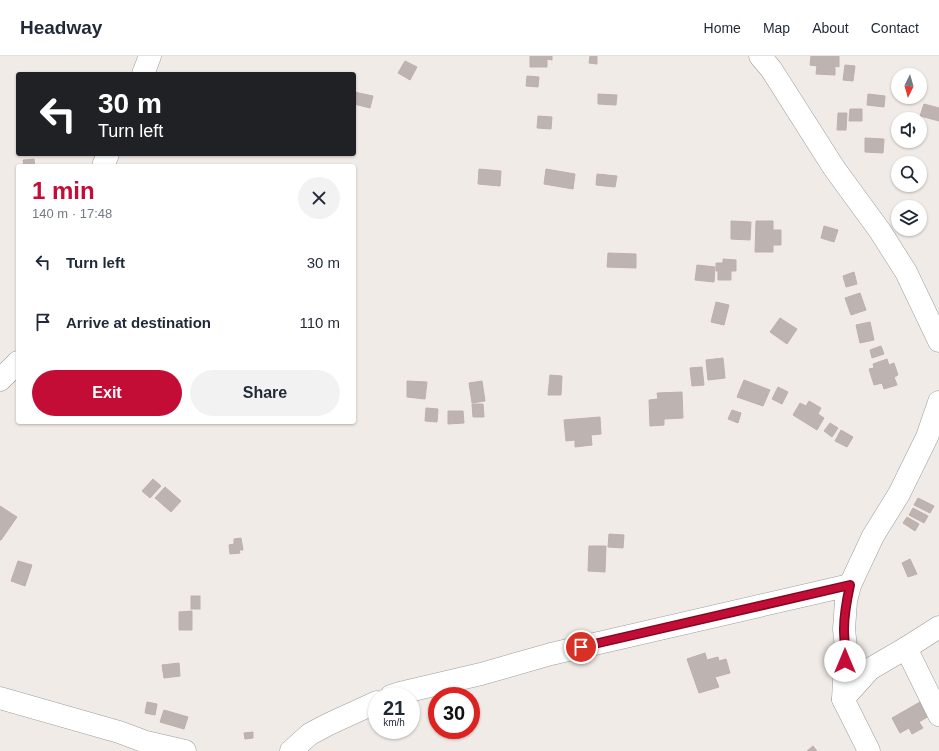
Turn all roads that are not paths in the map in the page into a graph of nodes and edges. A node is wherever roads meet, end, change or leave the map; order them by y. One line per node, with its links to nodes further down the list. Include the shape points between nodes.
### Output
1 (150, 56): 3 (street)
2 (760, 56): 4 (street, via 772,69 834,168 906,272)
3 (144, 72)
4 (939, 341)
5 (16, 364): 6 (street)
6 (0, 380)
7 (939, 402): 8 (street, via 927,437 899,494 873,536)
8 (850, 585): 11 (street, via 551,654); 13 (street, via 844,629 846,648)
9 (939, 627): 10 (street)
10 (906, 648): 13 (street, via 870,668); 15 (street)
11 (420, 688)
12 (0, 698): 17 (street, via 146,742)
13 (843, 699): 19 (street)
14 (368, 706): 16 (street, via 329,724)
15 (939, 715)
16 (307, 742): 18 (street)
17 (185, 751)
18 (291, 751)
19 (869, 751)

